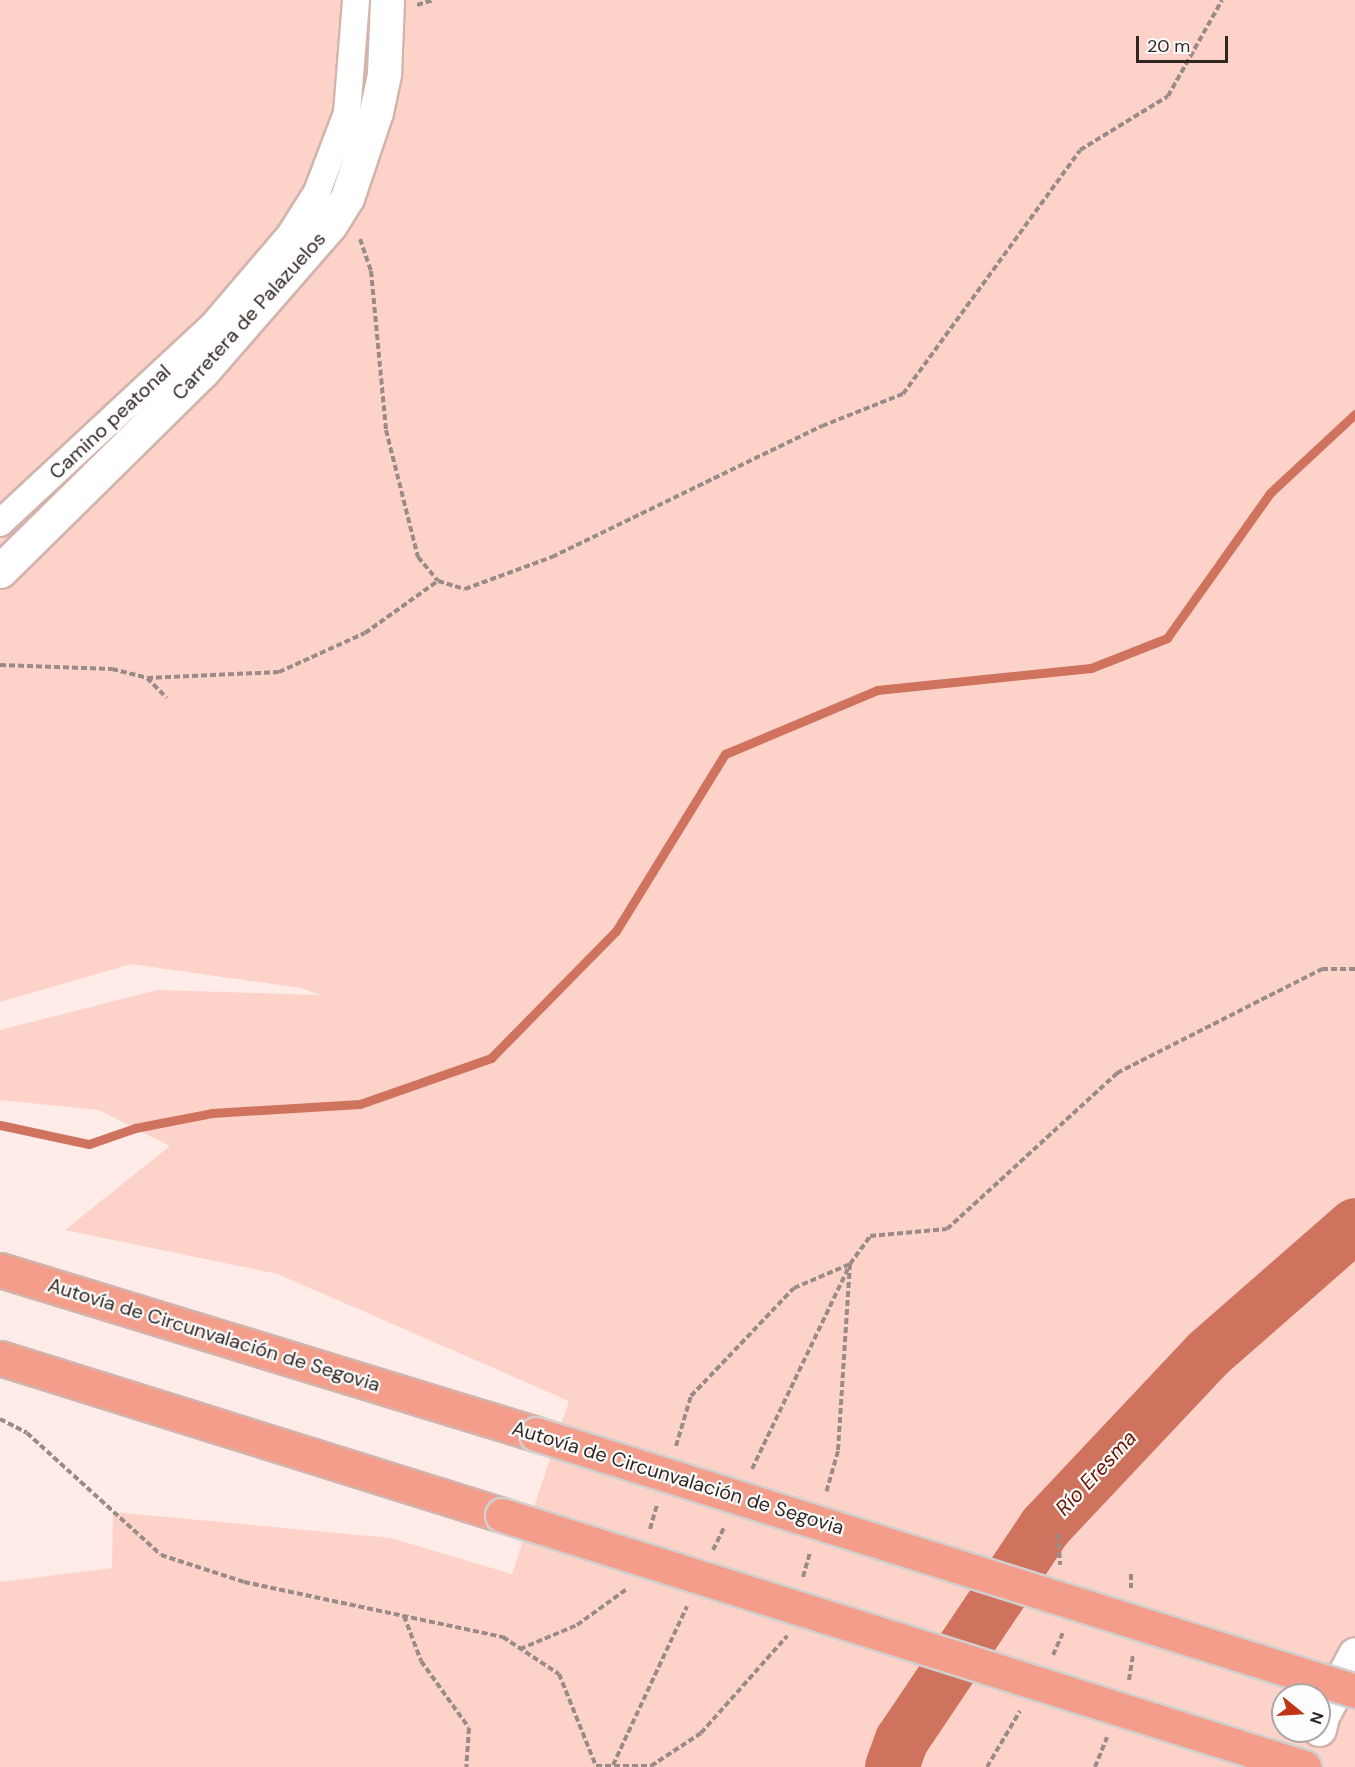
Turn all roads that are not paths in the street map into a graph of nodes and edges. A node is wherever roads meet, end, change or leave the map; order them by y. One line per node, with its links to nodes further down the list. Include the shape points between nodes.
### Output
1 (356, 0): 3 (street, Camino peatonal, via 347,113 317,192 290,235 214,324)
2 (387, 0): 4 (street, Carretera de Palazuelos, via 384,73 376,112 347,198 306,257 202,372)
3 (0, 523)
4 (0, 572)
5 (0, 1270): 8 (highway, Autovía de Circunvalación de Segovia, bridge)
6 (0, 1358): 11 (highway, bridge)
7 (1355, 1654): 9 (street)
8 (1355, 1690)
9 (1331, 1699)
10 (1316, 1743): 12 (street)
11 (1304, 1767)
12 (1311, 1767)

